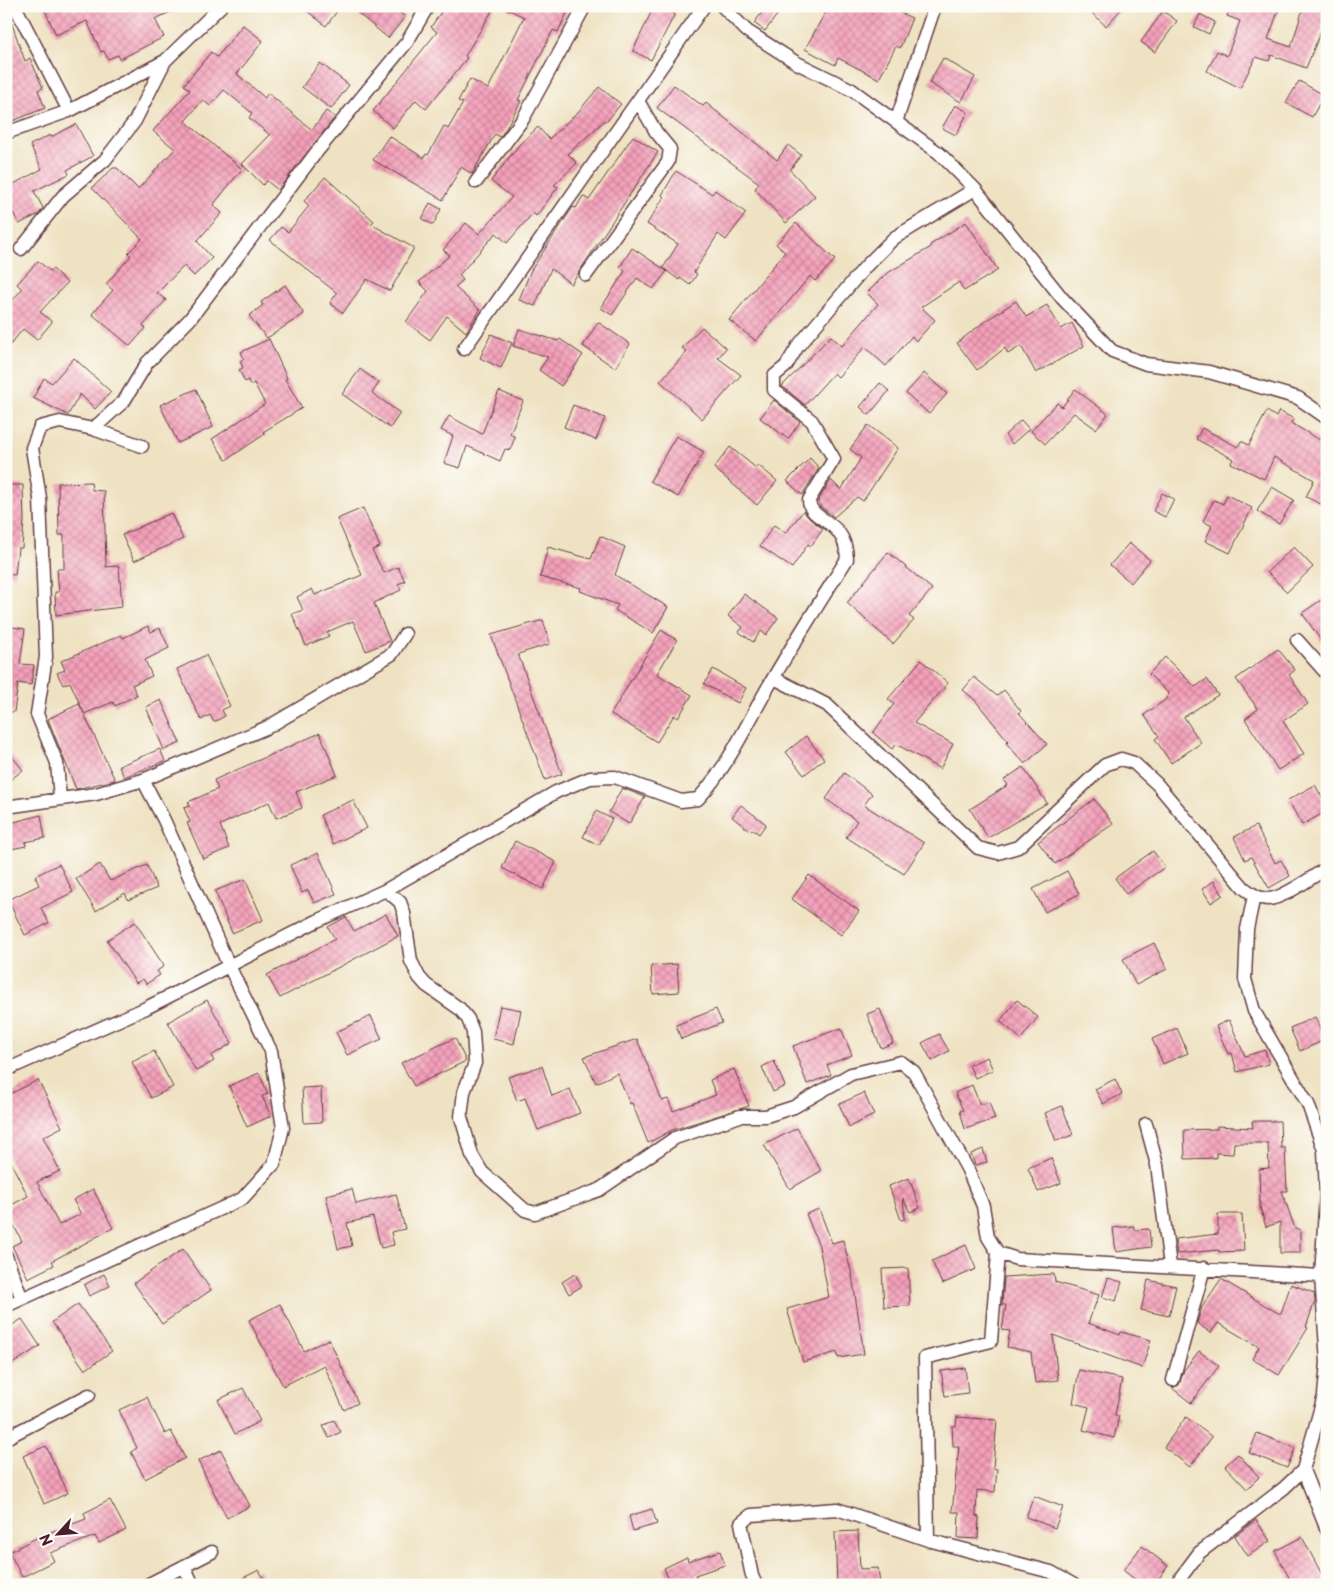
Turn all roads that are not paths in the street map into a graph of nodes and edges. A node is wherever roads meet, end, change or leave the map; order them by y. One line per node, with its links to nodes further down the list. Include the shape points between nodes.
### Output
1 (15, 6): 10 (street)
2 (221, 6): 8 (street)
3 (428, 6): 19 (street, via 407,42 315,154 190,319 147,363 124,401)
4 (585, 6): 13 (street, via 523,119)
5 (704, 6): 9 (street)
6 (722, 6): 11 (street, via 747,31 797,63 852,90)
7 (935, 6): 11 (street)
8 (165, 61): 10 (street); 15 (street, via 135,121 105,160 63,196)
9 (638, 101): 16 (street, via 670,149 668,162); 17 (street)
10 (69, 111): 12 (street)
11 (896, 122): 14 (street, via 939,153)
12 (6, 133)
13 (476, 182)
14 (975, 189): 18 (street, via 1062,298 1112,351 1146,364 1210,372 1298,398); 24 (street, via 894,238 866,266 798,346 786,366 774,376 774,390 812,421 834,459 809,500 809,507 816,516 830,522 839,531 847,546 847,559)
15 (21, 249)
16 (586, 275)
17 (464, 349)
18 (1327, 418)
19 (93, 429): 20 (street); 26 (street, via 60,422 40,427 32,448 40,498 46,657 37,714 57,762)
20 (142, 446)
21 (405, 634): 25 (street, via 392,654 268,727)
22 (1297, 640): 23 (street)
23 (1327, 674)
24 (774, 678): 29 (street, via 726,760 698,799 681,801 615,777 590,778 556,792); 30 (street, via 827,705 978,848 998,854 1018,847 1105,765 1121,759 1134,762)
25 (143, 780): 26 (street, via 96,794); 31 (street)
26 (60, 799): 27 (street)
27 (6, 807)
28 (1327, 868): 30 (street, via 1285,893 1269,899)
29 (386, 890): 31 (street); 34 (street, via 400,902 411,961 420,977 460,1009 473,1032 475,1063 464,1092 461,1117 472,1155 482,1172 525,1210 535,1213 548,1210 599,1190 675,1138 740,1116 766,1116 794,1107 851,1074 901,1062 914,1072 968,1170 983,1206 988,1237)
30 (1254, 896): 38 (street, via 1246,929 1245,979 1254,1011 1308,1104 1324,1150 1326,1193)
31 (229, 966): 32 (street, via 146,1008); 39 (street, via 271,1051 283,1128 274,1164 242,1199)
32 (6, 1070)
33 (1146, 1124): 36 (street, via 1157,1165)
34 (998, 1253): 36 (street, via 1017,1259); 48 (street, via 991,1341 925,1358)
35 (6, 1256): 39 (street)
36 (1170, 1266): 37 (street)
37 (1204, 1268): 38 (street); 42 (street)
38 (1321, 1276): 41 (street)
39 (22, 1299): 40 (street)
40 (6, 1306)
41 (1327, 1362): 44 (street)
42 (1173, 1380)
43 (90, 1395): 45 (street)
44 (1321, 1434): 46 (street)
45 (6, 1438)
46 (1303, 1470): 47 (street); 55 (street, via 1199,1553)
47 (1327, 1530)
48 (928, 1540): 53 (street, via 836,1508 751,1515 741,1523); 54 (street, via 1050,1572)
49 (212, 1552): 50 (street)
50 (184, 1566): 51 (street); 52 (street)
51 (147, 1585)
52 (193, 1585)
53 (756, 1585)
54 (1074, 1585)
55 (1175, 1585)

